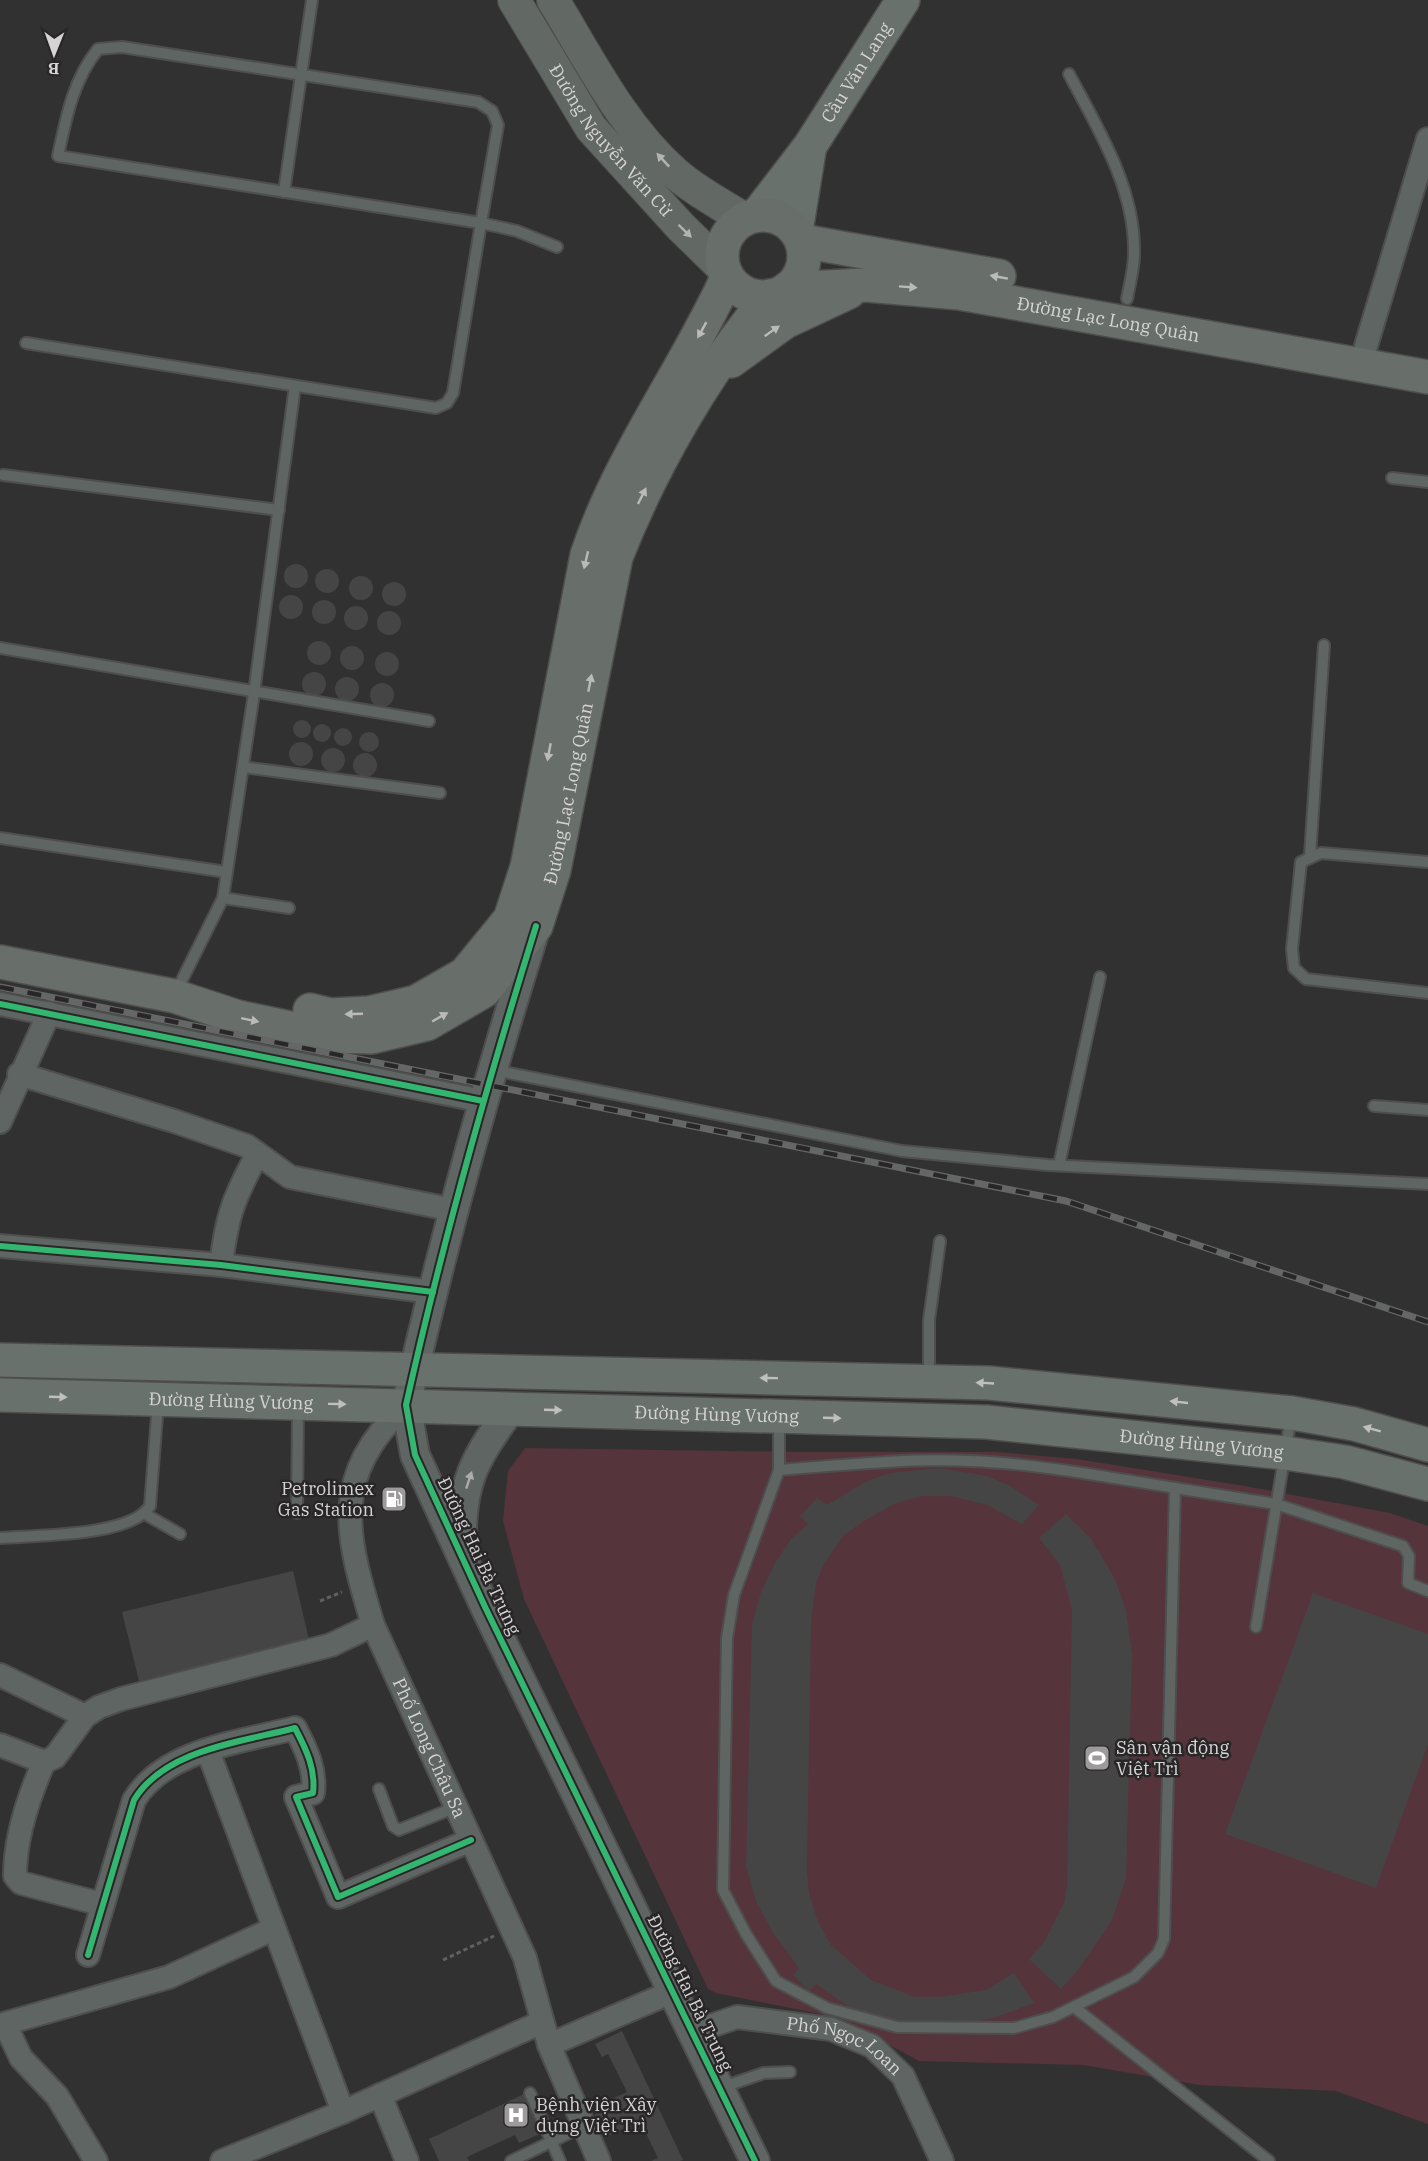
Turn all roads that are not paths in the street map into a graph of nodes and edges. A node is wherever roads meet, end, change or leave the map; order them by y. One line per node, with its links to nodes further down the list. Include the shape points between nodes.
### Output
1 (312, 0): 5 (lane)
2 (514, 0): 14 (main road, Đường Nguyễn Văn Cừ, one-way to 14, via 591,128)
3 (553, 0): 10 (main road, Đường Nguyễn Văn Cừ, one-way to 3, via 675,173 650,147 621,112)
4 (903, 0): 8 (main road, Cầu Văn Lang)
5 (301, 74): 9 (lane); 9 (lane, via 122,47 98,49 79,79 58,156); 11 (lane, via 478,102 492,111 498,126)
6 (1069, 74): 17 (lane, via 1113,159 1131,218 1134,248)
7 (1428, 139): 20 (street)
8 (810, 146): 10 (main road, Cầu Văn Lang); 12 (main road)
9 (284, 192): 11 (lane)
10 (751, 217): 12 (highway, via 779,217); 14 (highway, via 732,227 724,239 721,253)
11 (481, 223): 13 (lane, via 517,231); 24 (lane, via 453,393 447,403 436,408)
12 (799, 236): 16 (highway, via 802,267 796,280); 17 (highway, Đường Lạc Long Quân, one-way to 12)
13 (557, 247)
14 (725, 272): 16 (highway, via 746,293); 41 (highway, Đường Lạc Long Quân, one-way to 41, via 711,314 628,462 597,524 587,555 527,867)
15 (866, 285): 16 (highway, Đường Lạc Long Quân); 18 (highway, Đường Lạc Long Quân, one-way to 18, via 959,292); 23 (highway, one-way to 15, via 785,322)
16 (778, 293): 23 (highway, Đường Lạc Long Quân, via 739,332)
17 (1127, 298): 18 (highway, Đường Lạc Long Quân)
18 (1265, 337): 20 (highway, Đường Lạc Long Quân); 22 (highway, Đường Lạc Long Quân)
19 (26, 343): 24 (lane)
20 (1366, 346): 21 (highway, Đường Lạc Long Quân)
21 (1428, 357)
22 (1428, 377)
23 (709, 380): 41 (highway, Đường Lạc Long Quân, one-way to 23, via 554,870 616,557 653,473)
24 (295, 386): 28 (lane)
25 (3, 475): 28 (lane)
26 (1392, 478): 27 (lane)
27 (1428, 482)
28 (279, 510): 31 (lane)
29 (1324, 645): 36 (lane)
30 (0, 648): 31 (lane)
31 (254, 693): 32 (lane); 33 (lane)
32 (429, 721)
33 (243, 767): 34 (lane); 38 (lane)
34 (440, 793)
35 (0, 838): 38 (lane)
36 (1310, 856): 37 (lane, via 1321,853); 45 (lane, via 1301,862 1292,950 1294,968 1306,979)
37 (1428, 862)
38 (226, 872): 39 (lane)
39 (223, 898): 40 (lane); 46 (lane)
40 (289, 908)
41 (523, 922): 43 (highway, Đường Lạc Long Quân); 46 (highway, Đường Lạc Long Quân, one-way to 46, via 465,974 417,1002 369,1013 331,1014 244,996); 49 (street, Đường Hai Bà Trưng)
42 (0, 962): 46 (highway, Đường Lạc Long Quân)
43 (504, 966): 46 (highway, Đường Lạc Long Quân, one-way to 43, via 238,1017 328,1036 372,1037 427,1024 484,991); 49 (street, Đường Hai Bà Trưng)
44 (1100, 977): 56 (lane)
45 (1428, 993)
46 (174, 996)
47 (0, 1004): 48 (street)
48 (49, 1013): 50 (street); 51 (street)
49 (491, 1069): 51 (street, Đường Hai Bà Trưng); 56 (lane, via 902,1151)
50 (19, 1074): 54 (street); 55 (street, via 184,1124 247,1146)
51 (483, 1101): 58 (street, Đường Hai Bà Trưng)
52 (1374, 1106): 53 (lane)
53 (1428, 1110)
54 (0, 1122)
55 (257, 1155): 58 (street, via 290,1177); 61 (street, via 227,1221)
56 (1059, 1165): 57 (lane)
57 (1428, 1184)
58 (454, 1210): 62 (street, Đường Hai Bà Trưng)
59 (940, 1241): 65 (lane, via 929,1320)
60 (0, 1246): 61 (street)
61 (221, 1265): 62 (street)
62 (433, 1292): 64 (street, Đường Hai Bà Trưng)
63 (0, 1360): 64 (main road, Đường Hùng Vương)
64 (414, 1370): 65 (main road, Đường Hùng Vương, one-way to 64); 69 (street, Đường Hai Bà Trưng)
65 (929, 1382): 71 (main road, Đường Hùng Vương, one-way to 65, via 989,1383)
66 (0, 1395): 67 (main road, Đường Hùng Vương, one-way to 67)
67 (158, 1400): 68 (main road, Đường Hùng Vương); 80 (lane, via 150,1506)
68 (298, 1403): 69 (main road, Đường Hùng Vương, one-way to 69); 79 (lane)
69 (406, 1405): 70 (main road, Đường Hùng Vương); 83 (street, Đường Hai Bà Trưng, via 415,1455); 85 (street, Phố Long Châu Sa, via 371,1442 352,1484 351,1535)
70 (511, 1408): 72 (main road, Đường Hùng Vương, one-way to 72); 83 (street, one-way to 70, via 461,1516 467,1484 483,1448)
71 (1292, 1413): 73 (main road, Đường Hùng Vương, one-way to 71, via 1354,1424); 74 (lane)
72 (778, 1416): 74 (main road, Đường Hùng Vương, one-way to 74, via 986,1422); 75 (lane)
73 (1428, 1444)
74 (1286, 1453): 76 (main road, Đường Hùng Vương, via 1345,1462); 78 (lane)
75 (779, 1470): 77 (lane, via 970,1461); 99 (lane, via 734,1595 727,1638 723,1890 746,1934 776,1981 827,2008 897,2027 1014,2028)
76 (1428, 1484)
77 (1175, 1488): 78 (lane); 99 (lane, via 1164,1939 1158,1953 1134,1977)
78 (1276, 1504): 84 (lane, via 1402,1546 1409,1556 1408,1583); 86 (lane)
79 (297, 1513)
80 (145, 1514): 81 (lane); 82 (lane, via 95,1532)
81 (180, 1534)
82 (0, 1538)
83 (462, 1558): 98 (street, Đường Hai Bà Trưng)
84 (1428, 1591)
85 (373, 1625): 88 (street, via 331,1645 121,1699); 93 (street, Phố Long Châu Sa)
86 (1256, 1627)
87 (0, 1675): 88 (street)
88 (85, 1716): 91 (street, via 55,1757)
89 (0, 1745): 91 (street)
90 (208, 1750): 94 (street, via 295,1728 307,1750 315,1779 313,1793 296,1797 338,1897); 95 (street, via 144,1783 134,1800); 96 (street)
91 (44, 1762): 95 (street, via 24,1813 15,1876 21,1883)
92 (379, 1789): 93 (lane, via 393,1826 399,1830)
93 (456, 1807): 94 (street, Phố Long Châu Sa)
94 (471, 1840): 100 (street, Phố Long Châu Sa, via 528,1966)
95 (101, 1904): 97 (street)
96 (273, 1929): 101 (street, via 169,1977); 108 (street)
97 (88, 1954)
98 (674, 1992): 102 (street, Đường Hai Bà Trưng); 103 (street)
99 (1074, 2007): 119 (lane)
100 (542, 2022): 103 (street, Phố Long Châu Sa); 107 (street)
101 (2, 2025): 111 (street, via 17,2052 57,2096)
102 (693, 2032): 105 (street, Đường Hai Bà Trưng); 118 (street, Phố Ngọc Loan, via 737,2017 831,2029 872,2046 903,2076)
103 (549, 2045): 109 (street, Phố Long Châu Sa)
104 (790, 2072): 105 (lane, via 764,2073)
105 (720, 2089): 117 (street, Đường Hai Bà Trưng)
106 (530, 2093): 110 (lane)
107 (380, 2095): 108 (street); 113 (street)
108 (343, 2112): 112 (street)
109 (584, 2127): 110 (lane); 116 (street, Phố Long Châu Sa)
110 (551, 2141): 114 (lane); 115 (lane)
111 (96, 2161)
112 (222, 2161)
113 (407, 2161)
114 (511, 2161)
115 (560, 2161)
116 (599, 2161)
117 (755, 2161)
118 (942, 2161)
119 (1269, 2161)

